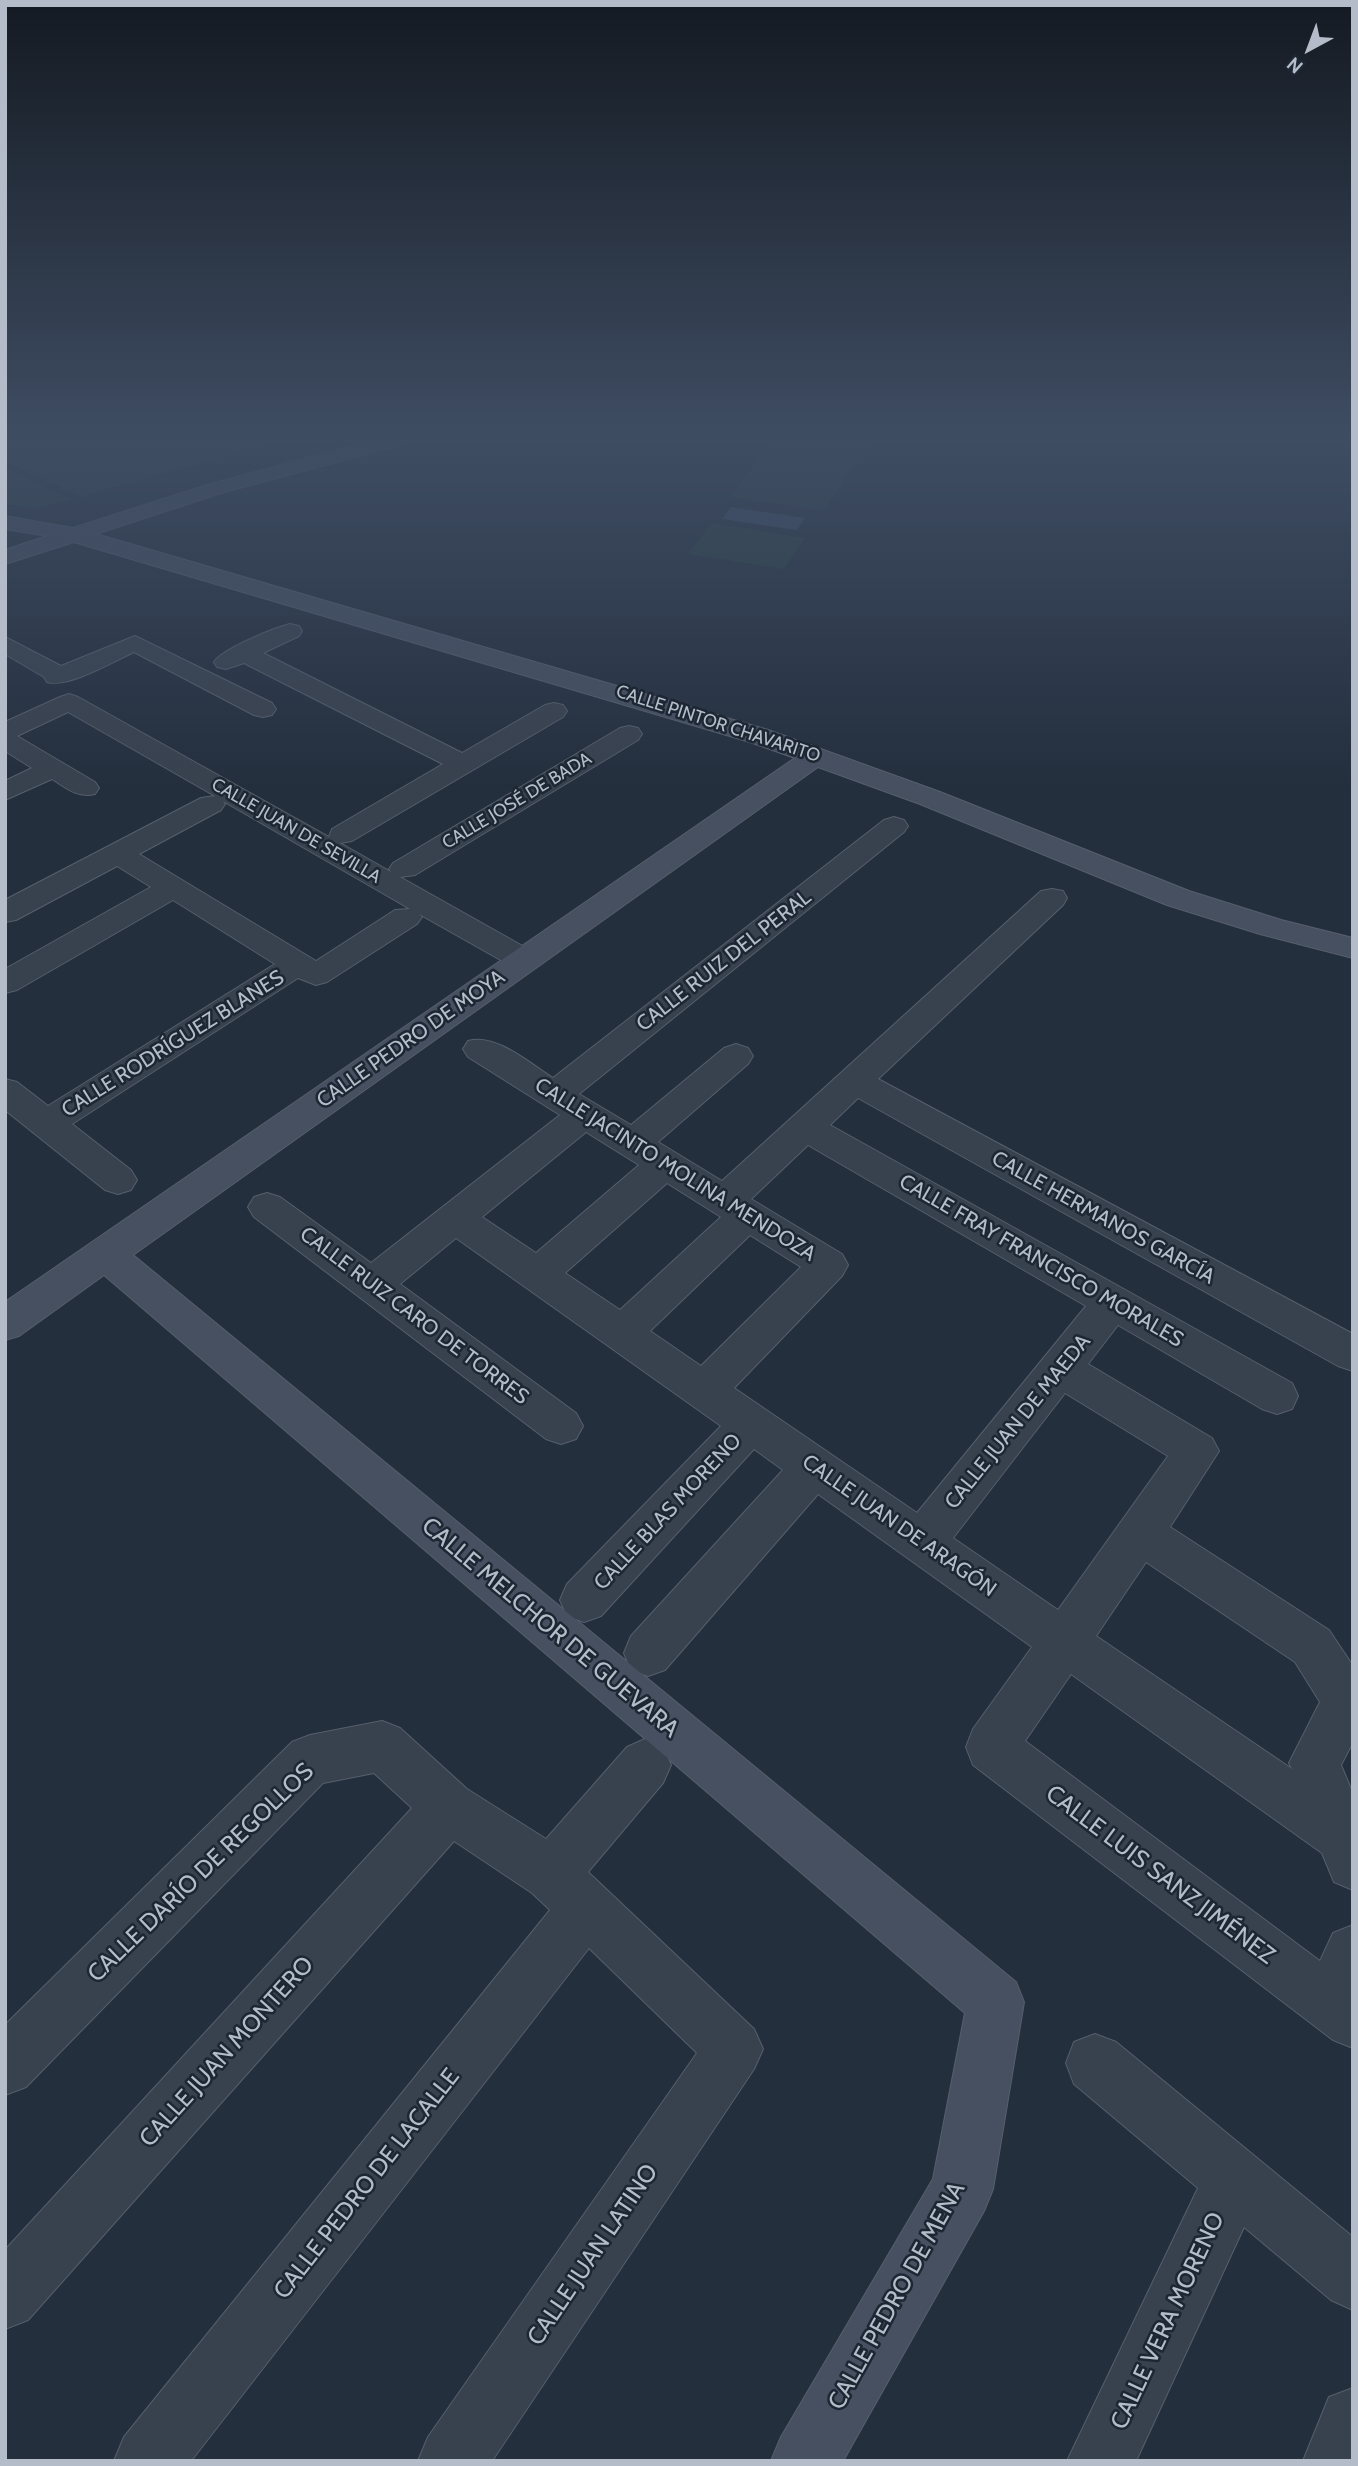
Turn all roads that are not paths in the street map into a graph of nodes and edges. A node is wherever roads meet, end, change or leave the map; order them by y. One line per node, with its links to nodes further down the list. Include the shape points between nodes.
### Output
1 (147, 556): 11 (main road, CALLE PINTOR CHAVARITO)
2 (290, 631): 4 (street)
3 (9, 650): 6 (street, CALLE JUAN DE SEVILLA)
4 (243, 653): 5 (street); 12 (street)
5 (197, 675): 6 (street, via 135,643); 7 (street)
6 (62, 685): 10 (street); 26 (street, CALLE JUAN DE SEVILLA)
7 (263, 709)
8 (554, 711): 12 (street)
9 (629, 734): 20 (street, CALLE JOSÉ DE BADA)
10 (8, 737): 13 (street)
11 (817, 755): 25 (main road, CALLE PINTOR CHAVARITO, via 1178,898); 26 (main road, CALLE PEDRO DE MOYA)
12 (463, 764): 18 (street)
13 (53, 768): 14 (street); 15 (street)
14 (85, 788)
15 (5, 792)
16 (211, 804): 19 (street)
17 (894, 827): 33 (street, CALLE RUIZ DEL PERAL)
18 (342, 835)
19 (117, 853): 21 (street); 23 (street)
20 (404, 869)
21 (174, 887): 27 (street); 28 (street)
22 (1052, 898): 31 (street)
23 (5, 913)
24 (406, 917): 27 (street, CALLE RODRÍGUEZ BLANES, via 316,975)
25 (1353, 948)
26 (524, 960): 42 (main road, CALLE PEDRO DE MOYA)
27 (298, 964): 34 (street, CALLE RODRÍGUEZ BLANES)
28 (5, 983)
29 (480, 1049): 33 (street, CALLE JACINTO MOLINA MENDOZA)
30 (736, 1056): 36 (street)
31 (854, 1082): 35 (street); 48 (street, CALLE HERMANOS GARCÍA)
32 (5, 1091): 34 (street)
33 (569, 1105): 36 (street, CALLE JACINTO MOLINA MENDOZA); 41 (street, CALLE RUIZ DEL PERAL)
34 (46, 1124): 38 (street)
35 (805, 1127): 40 (street); 45 (street, CALLE FRAY FRANCISCO MORALES)
36 (632, 1144): 37 (street, CALLE JACINTO MOLINA MENDOZA)
37 (664, 1164): 40 (street, CALLE JACINTO MOLINA MENDOZA); 43 (street)
38 (118, 1180)
39 (267, 1207): 44 (street, CALLE RUIZ CARO DE TORRES)
40 (736, 1208): 47 (street); 50 (street, CALLE JACINTO MOLINA MENDOZA, via 828,1265)
41 (456, 1217): 43 (street, CALLE JUAN DE ARAGÓN); 44 (street, CALLE RUIZ DEL PERAL)
42 (105, 1254): 46 (main road, CALLE PEDRO DE MOYA); 65 (main road, CALLE MELCHOR DE GUEVARA)
43 (538, 1274): 47 (street, CALLE JUAN DE ARAGÓN)
44 (372, 1284): 53 (street, CALLE RUIZ CARO DE TORRES)
45 (1113, 1302): 49 (street, CALLE JUAN DE MAEDA); 51 (street, CALLE FRAY FRANCISCO MORALES)
46 (5, 1324)
47 (622, 1333): 50 (street, CALLE JUAN DE ARAGÓN)
48 (1353, 1354)
49 (1061, 1369): 55 (street, via 1197,1451); 56 (street, CALLE JUAN DE MAEDA)
50 (705, 1390): 52 (street, CALLE JUAN DE ARAGÓN)
51 (1277, 1396)
52 (751, 1423): 54 (street, CALLE JUAN DE ARAGÓN); 57 (street, CALLE BLAS MORENO)
53 (561, 1426)
54 (814, 1467): 56 (street, CALLE JUAN DE ARAGÓN); 59 (street)
55 (1140, 1532): 58 (street); 62 (street, via 1312,1646 1347,1701 1315,1763)
56 (922, 1542): 58 (street, CALLE JUAN DE ARAGÓN)
57 (584, 1600)
58 (1065, 1641): 62 (street, CALLE JUAN DE ARAGÓN); 66 (street, CALLE LUIS SANZ JIMÉNEZ, via 991,1747)
59 (648, 1653)
60 (645, 1765): 63 (street, CALLE PEDRO DE LACALLE)
61 (449, 1807): 63 (street, CALLE DARÍO DE REGOLLOS); 69 (street, CALLE DARÍO DE REGOLLOS, via 382,1746 310,1760); 72 (street, CALLE JUAN MONTERO)
62 (1347, 1848)
63 (569, 1890): 67 (street, CALLE DARÍO DE REGOLLOS); 74 (street, CALLE PEDRO DE LACALLE)
64 (1353, 1953): 66 (street)
65 (996, 2002): 76 (main road, CALLE PEDRO DE MENA, via 962,2189)
66 (1342, 2012)
67 (734, 2049): 75 (street, CALLE JUAN LATINO)
68 (1095, 2063): 70 (street)
69 (5, 2066)
70 (1234, 2180): 71 (street); 77 (street, CALLE VERA MORENO)
71 (1353, 2278)
72 (5, 2297)
73 (1353, 2421): 78 (street)
74 (148, 2461)
75 (452, 2461)
76 (805, 2461)
77 (1101, 2461)
78 (1337, 2461)

